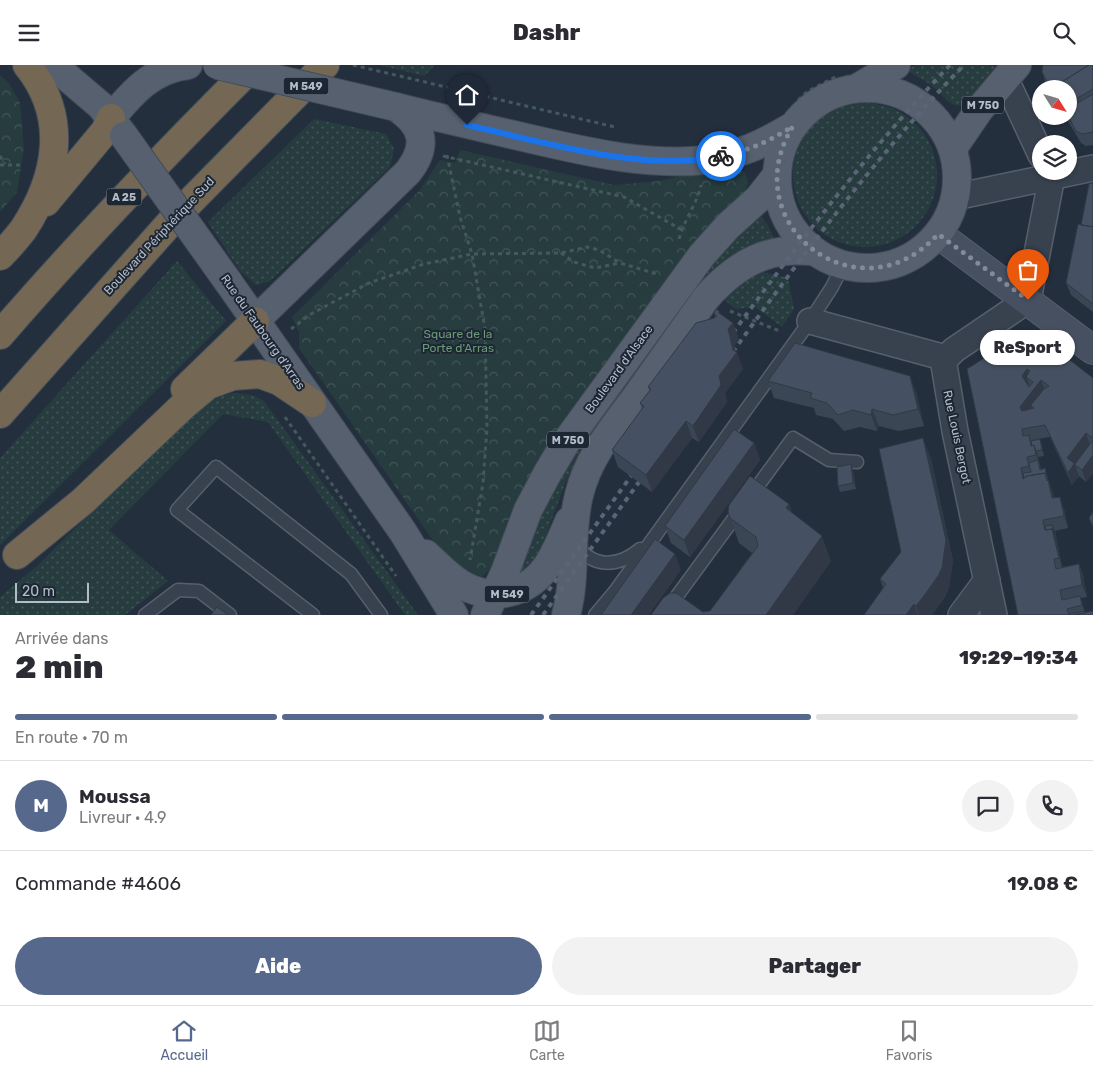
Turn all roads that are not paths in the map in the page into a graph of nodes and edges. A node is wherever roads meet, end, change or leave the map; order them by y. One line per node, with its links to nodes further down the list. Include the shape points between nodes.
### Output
1 (28, 65): 21 (highway, via 46,95 55,138 54,159 47,183)
2 (53, 65): 12 (main road, Rue du Faubourg d'Arras / M 549, via 94,100)
3 (188, 65): 12 (main road, via 154,75 140,86)
4 (217, 65): 10 (main road, M 549, bridge)
5 (254, 65): 29 (highway, A 25, via 98,225)
6 (326, 65): 33 (highway, Boulevard Périphérique Sud, via 177,215)
7 (896, 65): 9 (main road, via 877,78)
8 (1011, 72): 13 (street); 14 (main road, M 750)
9 (852, 80): 11 (main road, via 806,111); 14 (main road, via 889,90 916,102 938,122)
10 (396, 107): 11 (main road, M 549, via 593,153 646,159 705,159 744,151 771,140); 27 (main road, via 418,127 421,146 414,165)
11 (794, 114): 18 (main road, via 781,149)
12 (117, 127): 21 (highway, via 105,131); 27 (main road, Rue du Faubourg d'Arras / M 549, bridge)
13 (1035, 135)
14 (952, 148): 20 (main road, via 957,172)
15 (1077, 168): 16 (street)
16 (1093, 168)
17 (1032, 173): 20 (street)
18 (777, 175): 23 (main road, via 785,217); 41 (main road, Boulevard d'Alsace / M 750, via 758,199 702,255 566,442 534,497)
19 (1045, 180): 26 (street)
20 (955, 197): 22 (main road, via 949,217)
21 (22, 231): 24 (highway)
22 (938, 234): 25 (main road, via 918,252 895,264 864,268); 26 (street)
23 (814, 251): 25 (main road); 35 (main road, M 750, via 788,250 760,257 738,268 715,288 606,438 590,463)
24 (0, 256)
25 (843, 265): 28 (lane)
26 (1028, 300): 30 (street); 31 (street, via 954,349)
27 (255, 321): 32 (main road, Rue du Faubourg d'Arras / M 549); 39 (highway)
28 (810, 321): 31 (street); 38 (lane)
29 (0, 335)
30 (1093, 350)
31 (946, 358): 40 (street, Rue Louis Bergot, via 945,379)
32 (312, 403): 36 (main road, Rue du Faubourg d'Arras / M 549); 39 (highway, via 279,381 260,374 233,376 208,385 83,501)
33 (0, 414)
34 (857, 462): 49 (lane, via 829,460 793,438)
35 (579, 496): 37 (main road, M 750); 41 (main road, M 549, via 548,565 521,589)
36 (403, 532): 41 (main road, M 549, via 459,583 474,590); 46 (main road, Rue du Faubourg d'Arras / M 549)
37 (573, 538): 38 (lane, via 586,554 598,561 612,563 627,559); 47 (main road, M 750, via 570,600)
38 (652, 540): 48 (lane)
39 (8, 563)
40 (987, 580): 50 (street); 51 (street, Rue Louis Bergot)
41 (489, 605)
42 (145, 615): 43 (lane, via 178,590 199,591)
43 (230, 615)
44 (313, 615): 45 (lane, via 177,510 216,467 351,574)
45 (381, 615)
46 (454, 615)
47 (566, 615)
48 (595, 615)
49 (664, 615)
50 (961, 615)
51 (994, 615)

